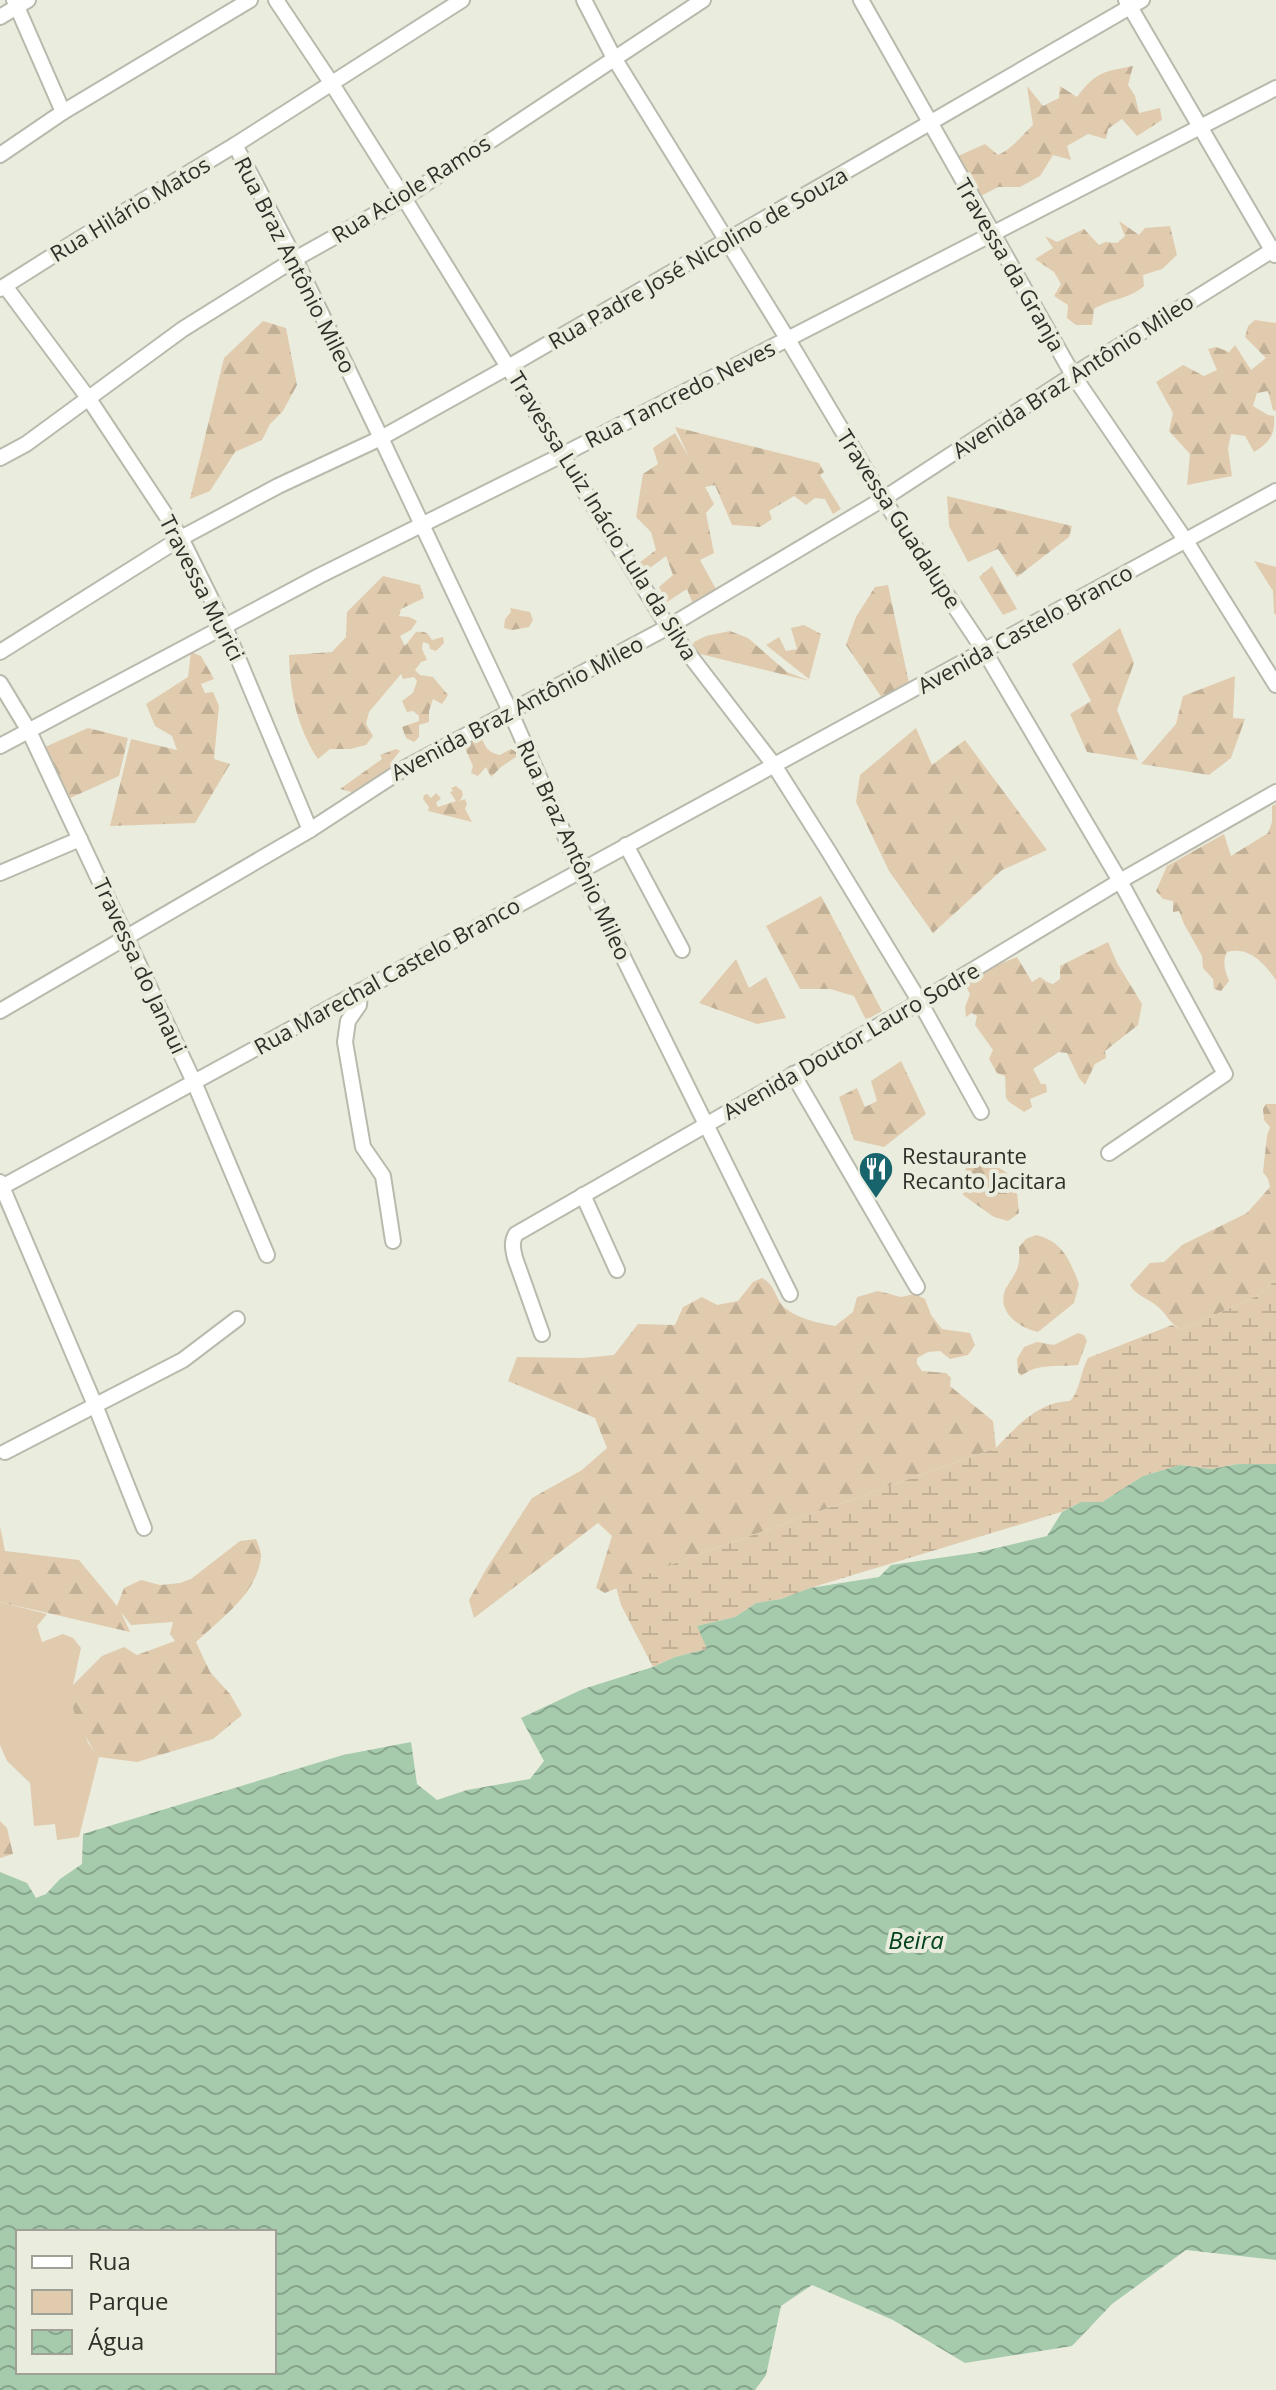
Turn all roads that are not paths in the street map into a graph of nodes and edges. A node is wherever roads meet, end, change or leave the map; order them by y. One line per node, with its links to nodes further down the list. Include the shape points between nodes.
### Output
1 (250, 0): 13 (street)
2 (276, 0): 11 (street, Travessa Luiz Inácio Lula da Silva)
3 (462, 0): 11 (street, Rua Hilário Matos)
4 (584, 0): 10 (street, Travessa Guadalupe)
5 (703, 0): 10 (street, Rua Aciole Ramos)
6 (861, 0): 14 (street, Travessa da Granja)
7 (20, 2): 9 (street); 13 (street)
8 (1133, 2): 14 (street, Rua Padre José Nicolino de Souza); 15 (street)
9 (0, 17)
10 (614, 58): 18 (street, Rua Aciole Ramos); 20 (street, Travessa Guadalupe)
11 (332, 84): 16 (street, Rua Hilário Matos); 18 (street, Travessa Luiz Inácio Lula da Silva)
12 (1276, 88): 15 (street, Rua Tancredo Neves)
13 (63, 112): 17 (street)
14 (930, 124): 19 (street, Travessa da Granja); 20 (street, Rua Padre José Nicolino de Souza)
15 (1201, 126): 19 (street, Rua Tancredo Neves); 21 (street)
16 (235, 145): 22 (street, Rua Braz Antônio Mileo); 23 (street, Rua Hilário Matos)
17 (0, 155)
18 (404, 198): 22 (street, Rua Aciole Ramos); 25 (street, Travessa Luiz Inácio Lula da Silva)
19 (991, 233): 24 (street, Rua Tancredo Neves); 26 (street, Travessa da Granja)
20 (727, 241): 24 (street, Travessa Guadalupe); 25 (street, Rua Padre José Nicolino de Souza)
21 (1275, 252): 26 (street, Avenida Braz Antônio Mileo)
22 (295, 259): 27 (street, Rua Aciole Ramos, via 183,329); 28 (street, Rua Braz Antônio Mileo)
23 (3, 288): 27 (street, Travessa Murici)
24 (787, 338): 29 (street, Rua Tancredo Neves); 32 (street, Travessa Guadalupe)
25 (508, 367): 28 (street, Rua Padre José Nicolino de Souza); 29 (street, Travessa Luiz Inácio Lula da Silva)
26 (1073, 375): 32 (street, Avenida Braz Antônio Mileo); 35 (street, Travessa da Granja)
27 (89, 399): 30 (street, Rua Aciole Ramos); 34 (street, Travessa Murici)
28 (381, 438): 33 (street, Rua Braz Antônio Mileo); 34 (street, Rua Padre José Nicolino de Souza)
29 (562, 455): 33 (street, Rua Tancredo Neves); 37 (street, Travessa Luiz Inácio Lula da Silva)
30 (0, 458)
31 (1276, 491): 35 (street, Avenida Castelo Branco)
32 (883, 499): 37 (street, Avenida Braz Antônio Mileo); 39 (street, Travessa Guadalupe)
33 (421, 525): 36 (street, Rua Tancredo Neves); 42 (street, Rua Braz Antônio Mileo)
34 (181, 538): 36 (street, Travessa Murici); 38 (street, Rua Padre José Nicolino de Souza)
35 (1186, 541): 39 (street, Avenida Castelo Branco); 41 (street, Travessa da Granja)
36 (225, 627): 43 (street, Rua Tancredo Neves); 47 (street, Travessa Murici)
37 (668, 627): 42 (street, Avenida Braz Antônio Mileo); 45 (street, Travessa Luiz Inácio Lula da Silva)
38 (0, 652)
39 (985, 652): 45 (street, Avenida Castelo Branco); 52 (street, Travessa Guadalupe)
40 (0, 683): 43 (street, Travessa do Janaui)
41 (1276, 685)
42 (510, 711): 47 (street, Avenida Braz Antônio Mileo, via 384,780); 50 (street, Rua Braz Antônio Mileo)
43 (29, 731): 44 (street, Rua Tancredo Neves); 48 (street, Travessa do Janaui)
44 (0, 746)
45 (774, 765): 49 (street, Rua Marechal Castelo Branco); 56 (street, Travessa Luiz Inácio Lula da Silva)
46 (1276, 792): 52 (street, Avenida Doutor Lauro Sodre)
47 (310, 830): 53 (street, Avenida Braz Antônio Mileo)
48 (80, 839): 51 (street); 53 (street, Travessa do Janaui)
49 (626, 845): 50 (street, Rua Marechal Castelo Branco); 54 (street)
50 (580, 870): 55 (street, Rua Marechal Castelo Branco); 61 (street, Rua Braz Antônio Mileo)
51 (0, 873)
52 (1120, 881): 56 (street, Avenida Doutor Lauro Sodre); 62 (street, Travessa Guadalupe, via 1225,1074)
53 (126, 938): 57 (street, Avenida Braz Antônio Mileo); 59 (street, Travessa do Janaui)
54 (682, 950)
55 (360, 991): 59 (street, Rua Marechal Castelo Branco); 65 (street, via 345,1042 363,1147 383,1176)
56 (920, 1002): 58 (street, Avenida Doutor Lauro Sodre); 60 (street, Travessa Luiz Inácio Lula da Silva)
57 (0, 1011)
58 (793, 1074): 61 (street, Avenida Doutor Lauro Sodre); 68 (street)
59 (194, 1082): 63 (street, Rua Marechal Castelo Branco); 66 (street, Travessa do Janaui)
60 (981, 1112)
61 (707, 1124): 64 (street, Avenida Doutor Lauro Sodre); 69 (street, Rua Braz Antônio Mileo)
62 (1109, 1153)
63 (1, 1185): 72 (street)
64 (583, 1195): 67 (street); 71 (street, Avenida Doutor Lauro Sodre, via 513,1239)
65 (393, 1241)
66 (267, 1255)
67 (617, 1270)
68 (917, 1287)
69 (790, 1294)
70 (237, 1319): 72 (street, via 183,1360)
71 (542, 1334)
72 (95, 1405): 73 (street); 74 (street)
73 (5, 1452)
74 (144, 1528)

